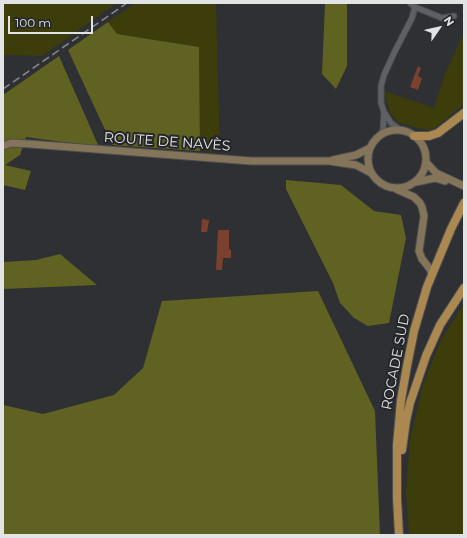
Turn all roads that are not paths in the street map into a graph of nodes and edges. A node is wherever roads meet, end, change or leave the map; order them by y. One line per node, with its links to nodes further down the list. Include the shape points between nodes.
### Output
1 (410, 3): 2 (street)
2 (415, 7): 3 (street, via 442,18); 4 (street, via 384,75 380,94)
3 (454, 16)
4 (384, 112): 6 (street, via 391,123); 7 (street)
5 (464, 113): 8 (main road, via 438,133)
6 (402, 130): 7 (main road, via 394,130); 8 (main road)
7 (380, 136): 10 (main road, ROUTE DE NAVÈS)
8 (414, 136): 12 (main road, via 424,147)
9 (3, 146): 11 (main road, ROUTE DE NAVÈS, via 11,143 30,144 251,161)
10 (370, 148): 11 (main road, ROUTE DE NAVÈS, via 356,155); 13 (main road, via 368,156)
11 (329, 161): 13 (main road, ROUTE DE NAVÈS, via 356,166)
12 (426, 162): 14 (main road, via 425,169); 15 (main road, via 436,173)
13 (371, 173): 16 (main road, ROUTE DE NAVÈS, via 381,183)
14 (416, 182): 15 (main road, via 435,178); 16 (main road, via 410,186)
15 (461, 185)
16 (394, 188): 18 (main road, ROUTE DE NAVÈS, via 414,196 422,207 424,216 419,251)
17 (464, 203): 18 (main road, ROCADE SUD)
18 (432, 274): 20 (main road, ROCADE SUD, via 414,331 401,400 396,457)
19 (464, 288): 20 (main road, via 435,335 410,403 402,443)
20 (399, 535)

